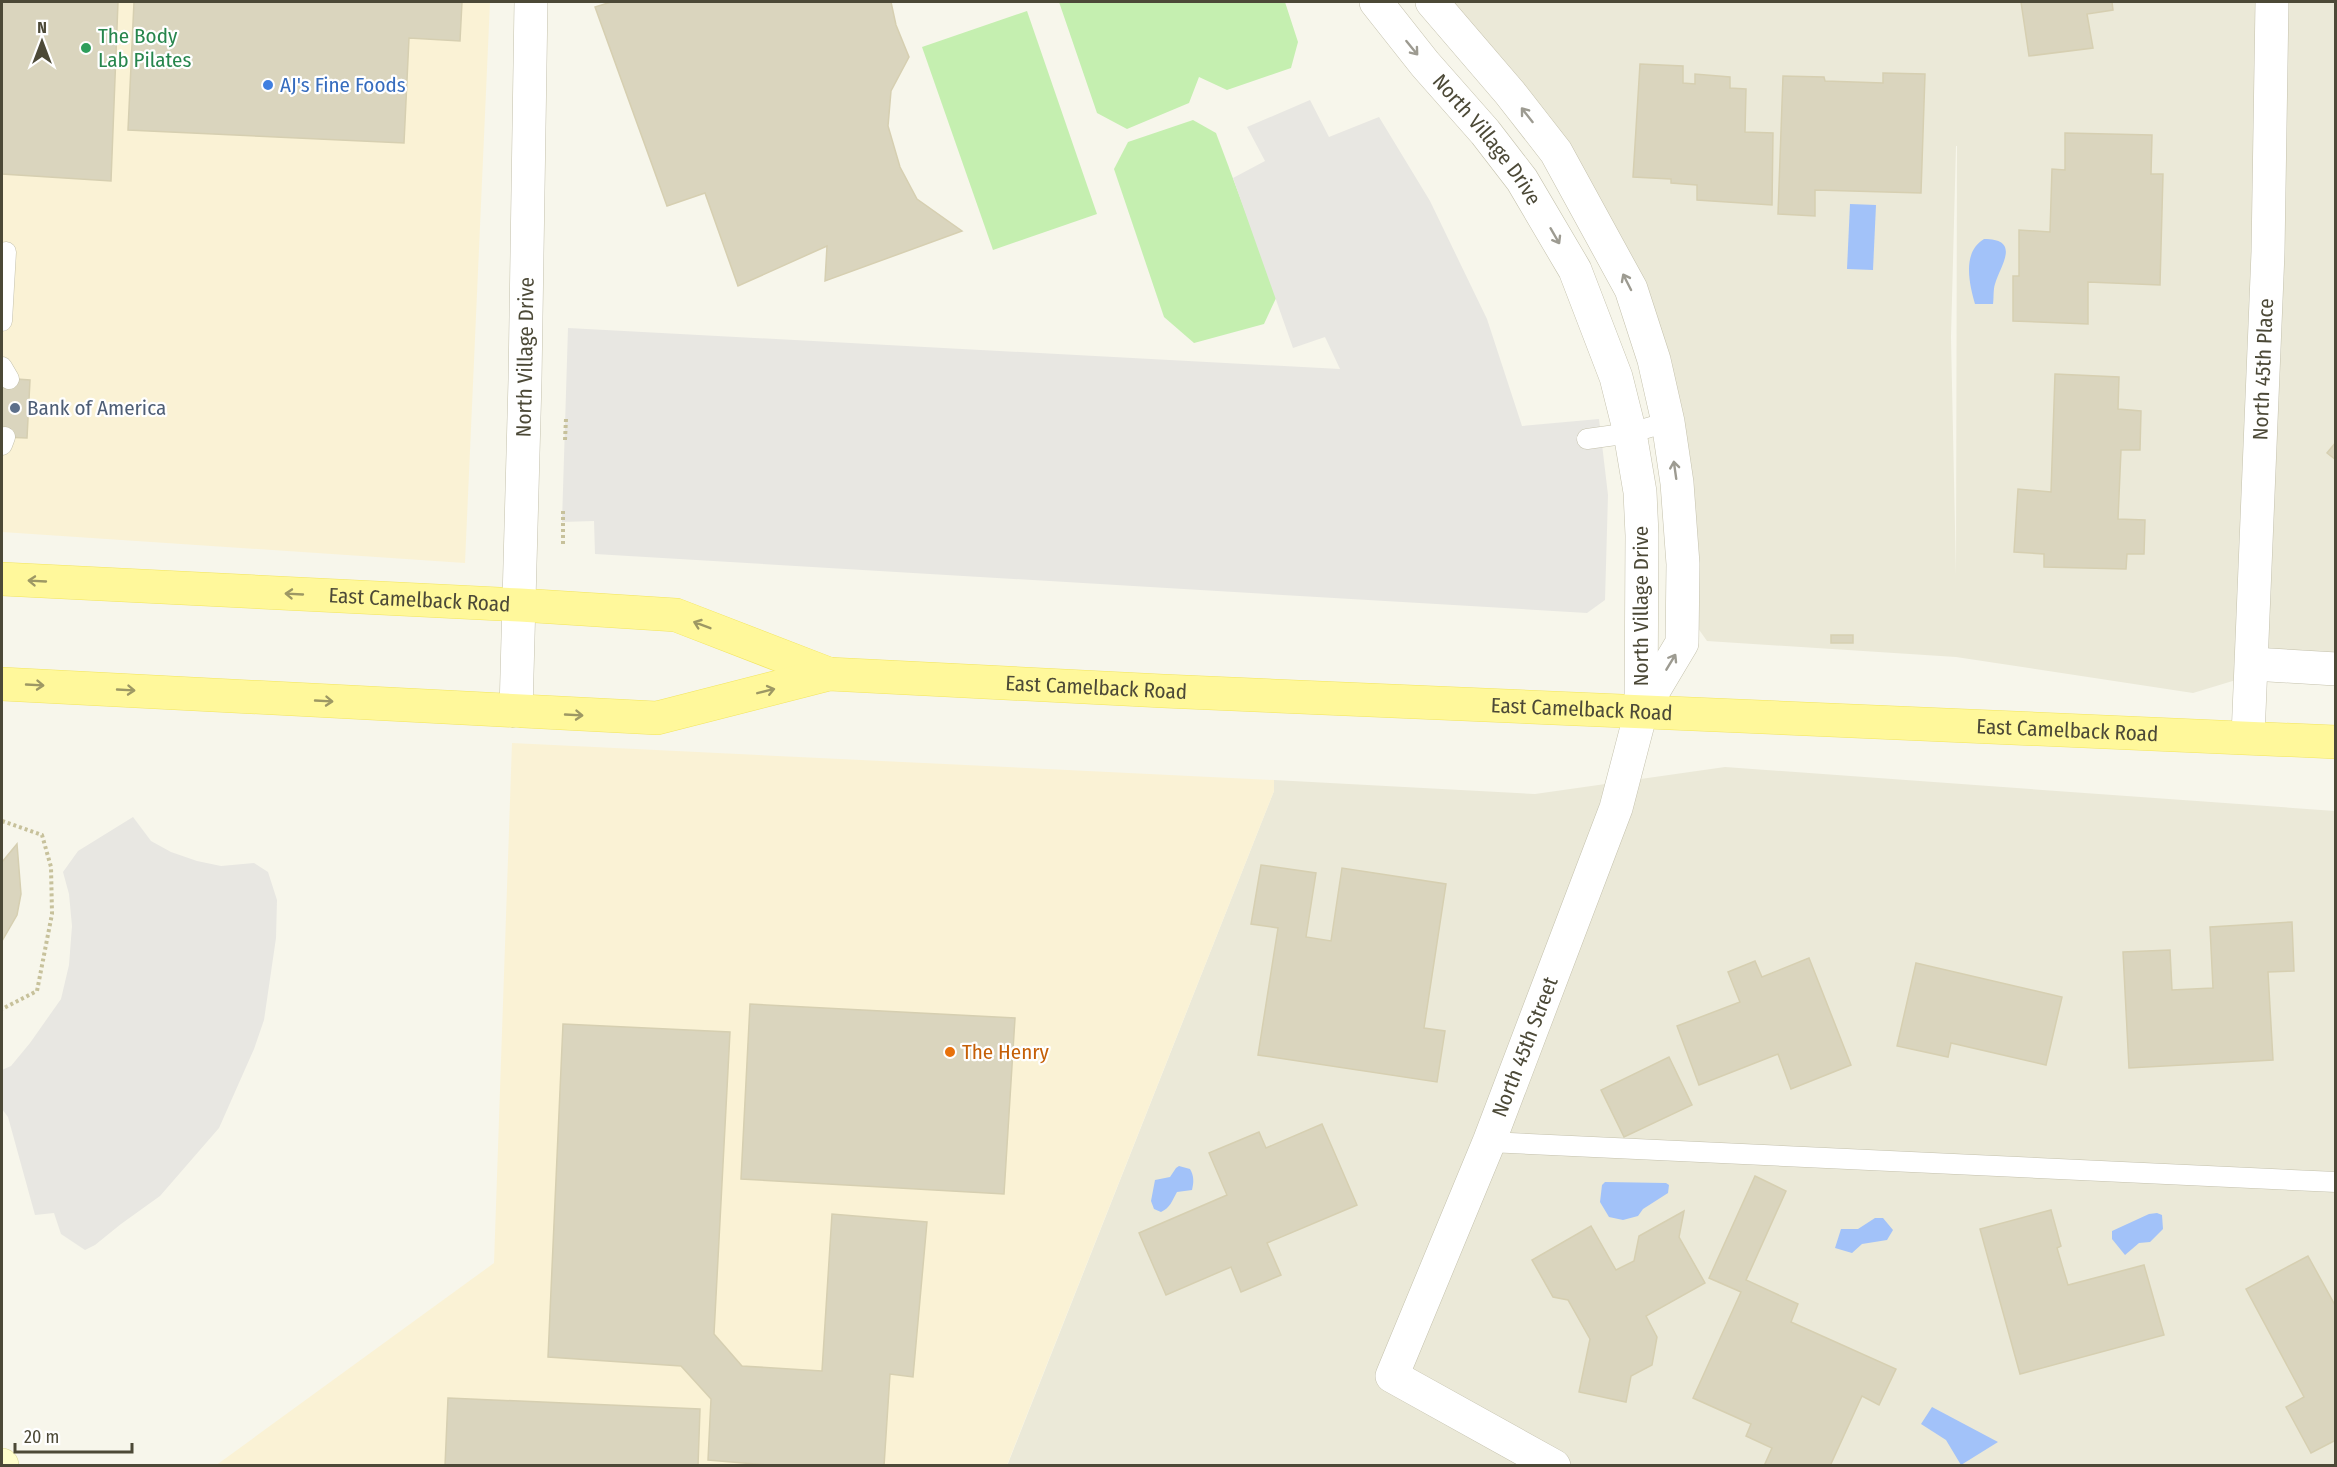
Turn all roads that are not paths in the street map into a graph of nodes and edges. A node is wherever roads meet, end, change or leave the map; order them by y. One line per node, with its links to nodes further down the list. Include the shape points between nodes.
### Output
1 (531, 2): 11 (street, North Village Drive)
2 (1376, 2): 8 (street, North Village Drive, one-way to 8, via 1522,180 1575,270 1616,377)
3 (1432, 2): 7 (street, North Village Drive, one-way to 3, via 1654,360 1631,289 1561,161 1510,93)
4 (2272, 2): 12 (street, North 45th Place, via 2268,252)
5 (6, 252): 6 (lane)
6 (2, 321)
7 (1668, 422): 8 (lane); 17 (street, North Village Drive, one-way to 7, via 1682,642 1683,564)
8 (1630, 433): 9 (lane); 17 (street, North Village Drive, via 1640,492 1642,535)
9 (1587, 439)
10 (2, 579): 11 (main road, East Camelback Road, one-way to 10)
11 (520, 605): 14 (main road, East Camelback Road, one-way to 11, via 676,615); 16 (street, North Village Drive)
12 (2253, 664): 13 (street); 18 (street, North 45th Place)
13 (2336, 669)
14 (829, 674): 16 (main road, East Camelback Road, one-way to 14, via 657,718); 17 (main road, East Camelback Road)
15 (2, 684): 16 (main road, East Camelback Road, one-way to 16)
16 (516, 711)
17 (1641, 712): 18 (main road, East Camelback Road); 20 (street, North 45th Street, via 1616,808)
18 (2248, 737): 19 (main road, East Camelback Road)
19 (2336, 742)
20 (1489, 1142): 21 (lane); 22 (street, North 45th Street, via 1392,1376)
21 (2336, 1182)
22 (1554, 1466)

